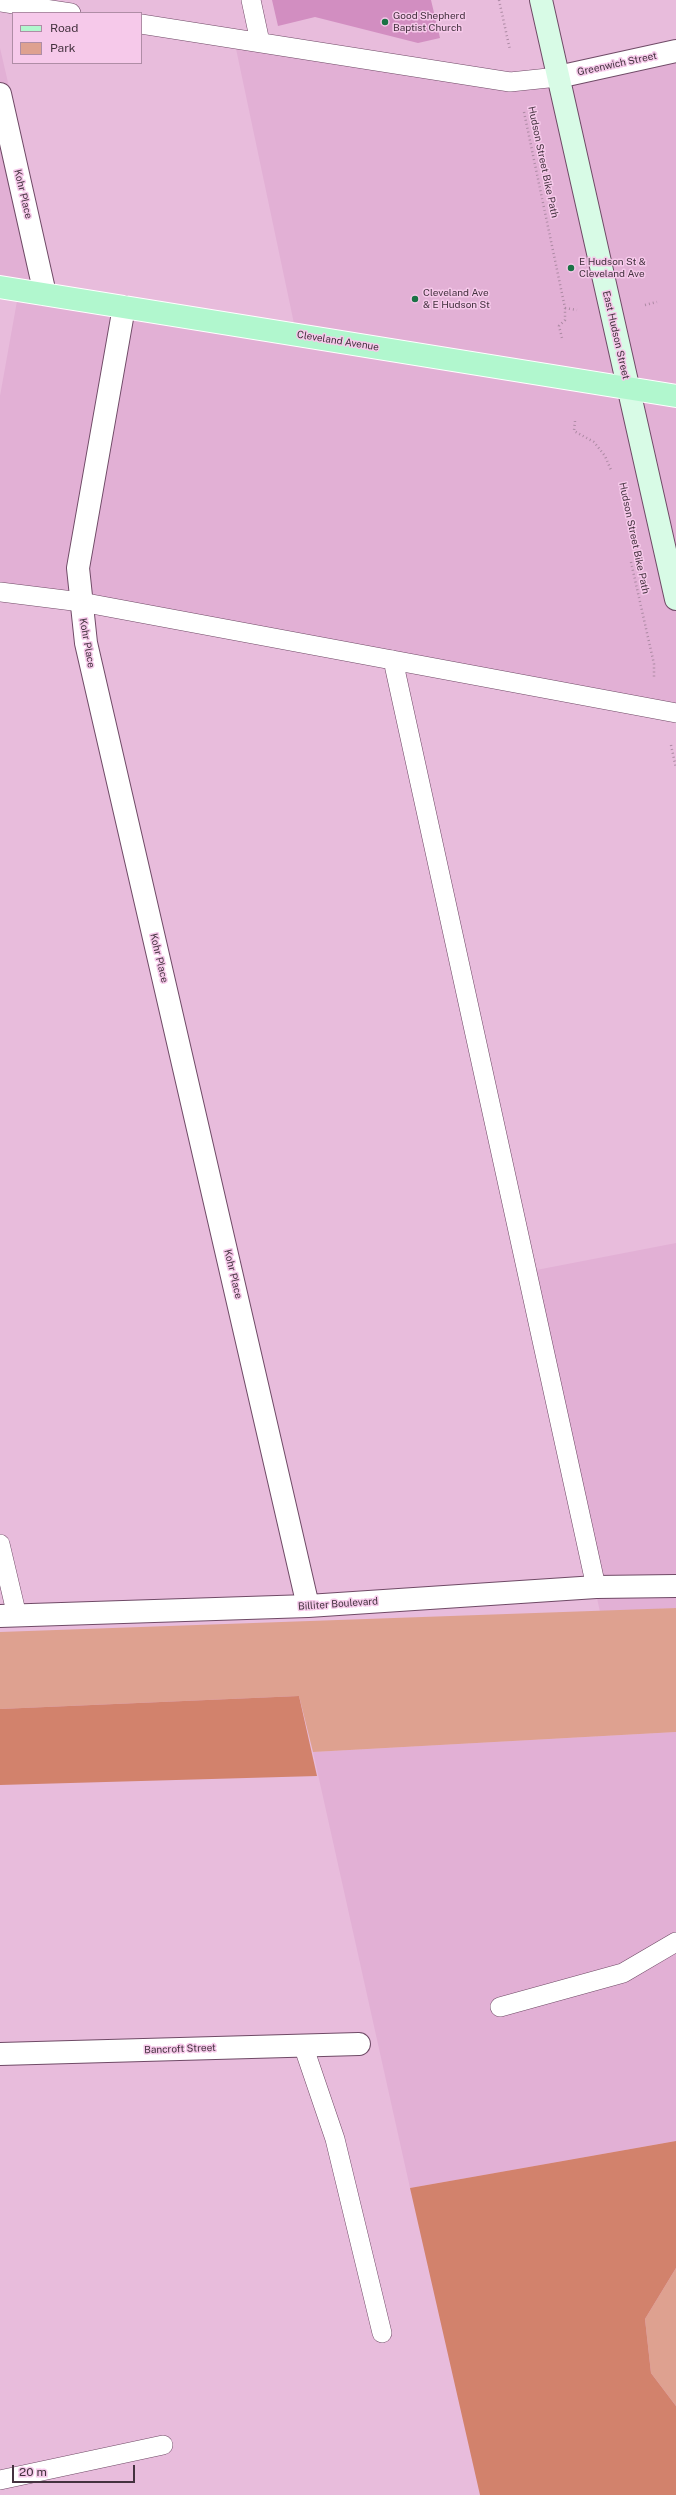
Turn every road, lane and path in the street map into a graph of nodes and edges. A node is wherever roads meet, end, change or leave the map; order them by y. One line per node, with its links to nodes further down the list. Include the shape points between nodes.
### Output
1 (251, 0): 7 (lane)
2 (499, 0): 10 (path, Hudson Street Bike Path)
3 (540, 0): 9 (main road, East Hudson Street)
4 (0, 2): 5 (lane)
5 (65, 12)
6 (142, 24): 7 (lane)
7 (260, 42): 10 (lane, via 510,82)
8 (676, 51): 9 (street, Greenwich Street)
9 (558, 77): 10 (lane); 20 (main road, East Hudson Street)
10 (517, 81): 17 (path, Hudson Street Bike Path)
11 (0, 94): 13 (street, Kohr Place)
12 (0, 287): 13 (main road, Cleveland Avenue)
13 (45, 294): 16 (main road, Cleveland Avenue)
14 (657, 302): 15 (path)
15 (644, 305)
16 (124, 307): 20 (main road, Cleveland Avenue); 27 (street, Kohr Place, via 78,568)
17 (565, 308): 18 (path); 19 (path, Hudson Street Bike Path, via 565,320 559,326)
18 (583, 312)
19 (562, 338)
20 (628, 388): 21 (main road, Cleveland Avenue); 26 (main road, East Hudson Street)
21 (676, 396)
22 (575, 421): 23 (path, Hudson Street Bike Path, via 574,431 594,442 605,456)
23 (612, 476)
24 (630, 559): 29 (path, Hudson Street Bike Path, via 654,664)
25 (0, 592): 27 (lane)
26 (676, 599)
27 (81, 602): 28 (lane); 36 (street, Kohr Place, via 86,643)
28 (393, 660): 30 (lane); 35 (lane)
29 (654, 681)
30 (676, 713)
31 (670, 741): 32 (path)
32 (676, 768)
33 (0, 1544): 37 (lane)
34 (676, 1586): 35 (street, Billiter Boulevard)
35 (596, 1587): 36 (street, Billiter Boulevard)
36 (308, 1606): 37 (street, Billiter Boulevard)
37 (8, 1616)
38 (676, 1942): 39 (lane, via 623,1973)
39 (500, 2007)
40 (359, 2044): 41 (street, Bancroft Street)
41 (303, 2045): 42 (street, Bancroft Street); 43 (lane, via 335,2139)
42 (0, 2054)
43 (382, 2333)
44 (163, 2445): 45 (lane)
45 (0, 2480)

